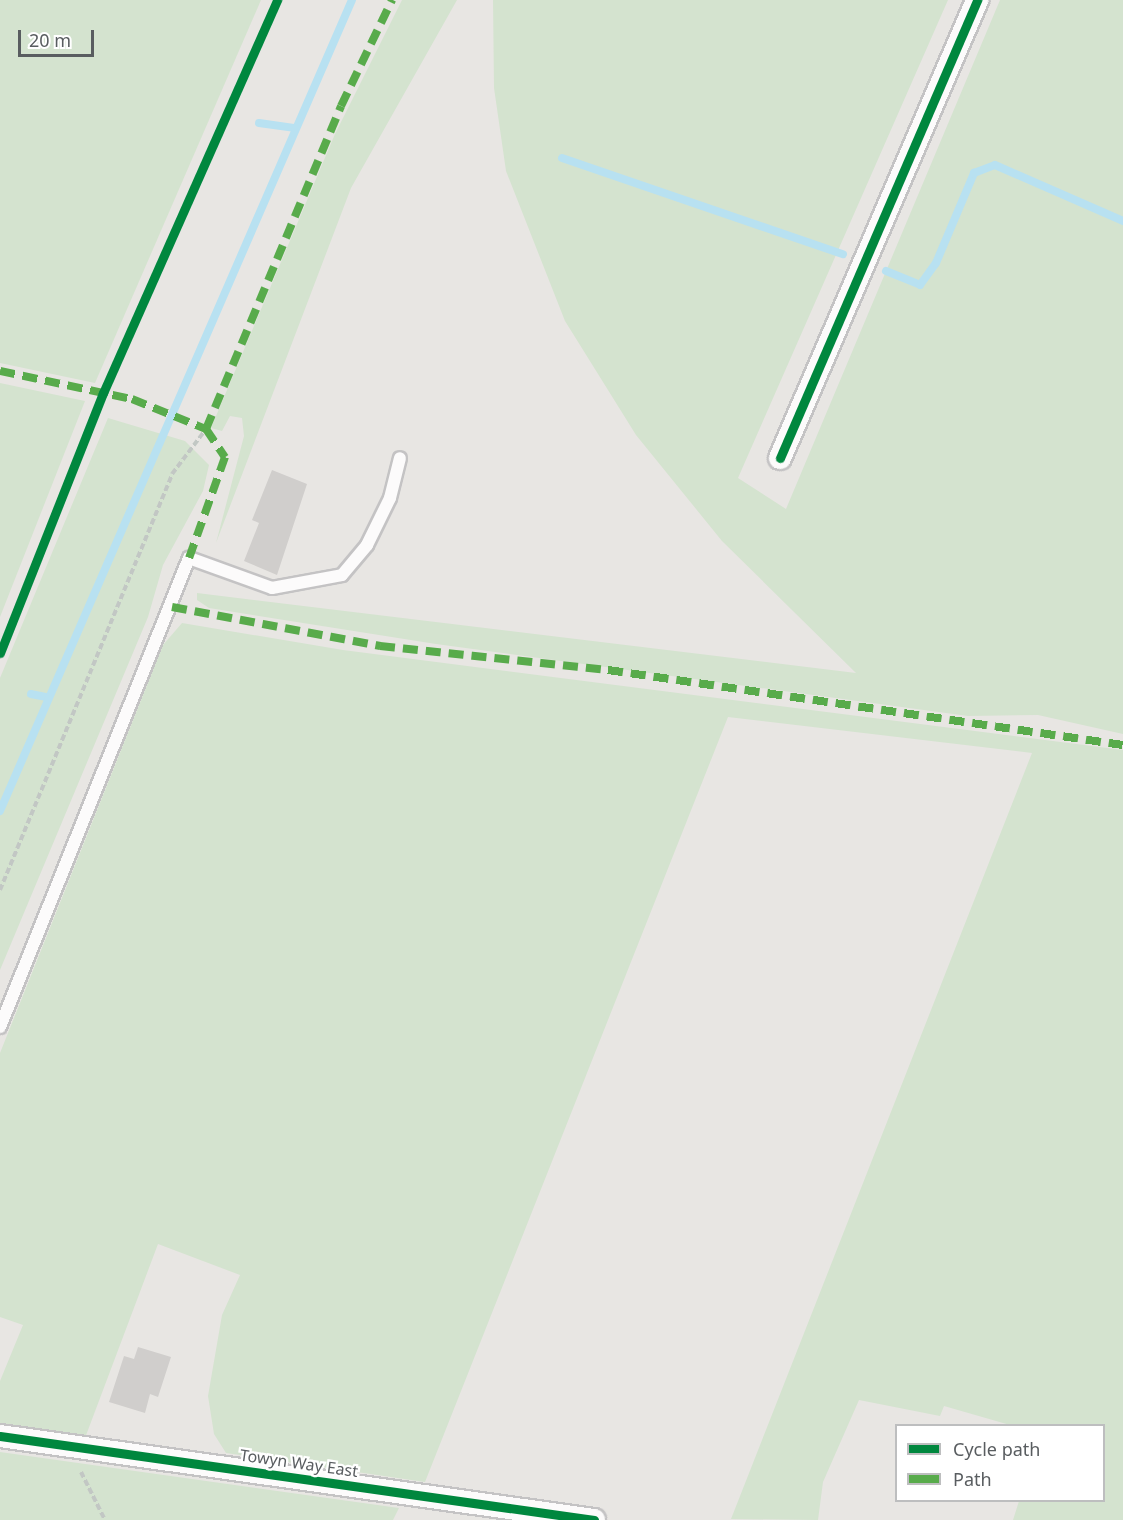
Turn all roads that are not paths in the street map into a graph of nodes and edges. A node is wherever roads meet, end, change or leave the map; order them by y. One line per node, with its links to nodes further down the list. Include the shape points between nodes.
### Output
1 (977, 0): 3 (street)
2 (400, 458): 4 (lane, via 390,498 367,545 342,575 272,588 189,558)
3 (780, 458)
4 (0, 1027)
5 (0, 1436): 6 (street, Towyn Way East)
6 (594, 1520)

